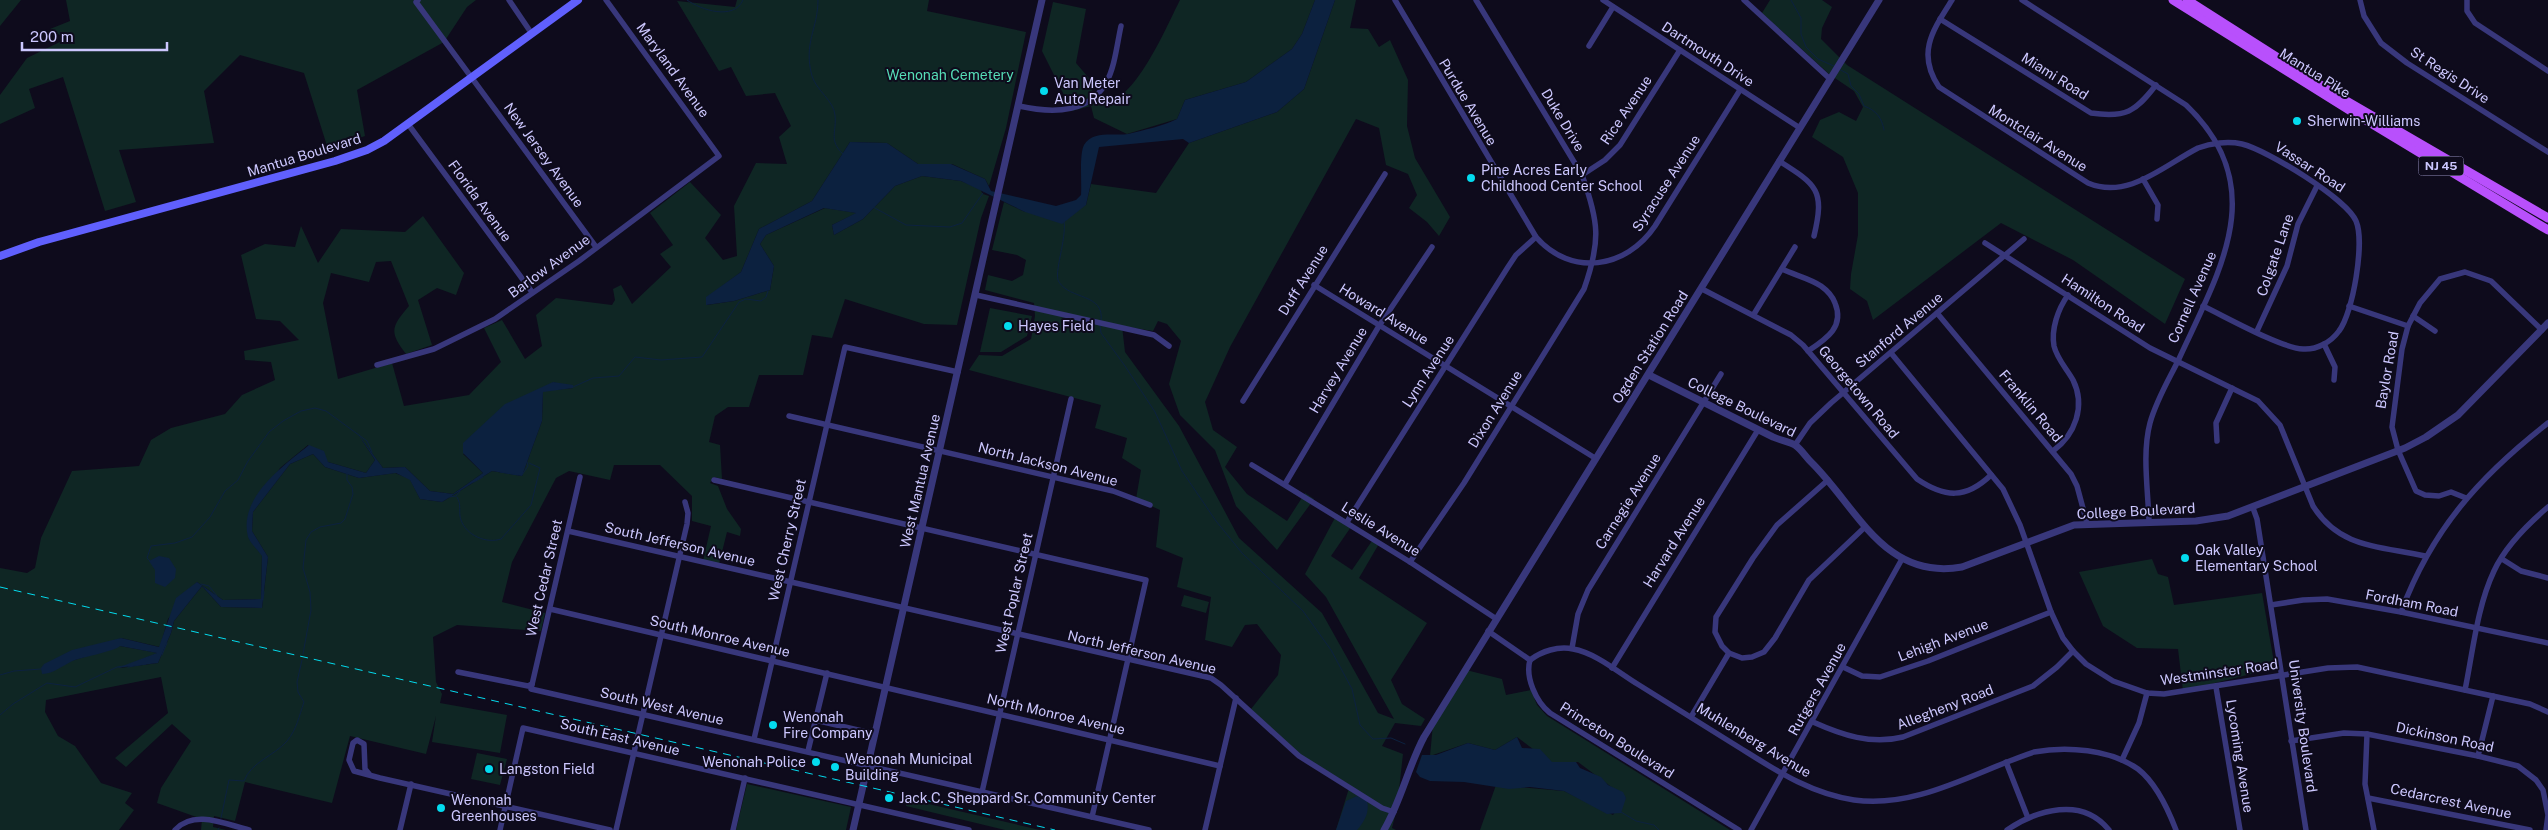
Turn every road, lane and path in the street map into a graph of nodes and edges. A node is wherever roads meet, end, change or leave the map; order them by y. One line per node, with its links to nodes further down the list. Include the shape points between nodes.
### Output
1 (510, 0): 20 (street)
2 (578, 0): 20 (main road, Mantua Boulevard)
3 (606, 0): 33 (street, Maryland Avenue)
4 (1042, 0): 28 (street, West Mantua Avenue)
5 (1394, 0): 43 (street, Purdue Avenue)
6 (1476, 0): 36 (street, Duke Drive)
7 (1603, 0): 17 (street, Dartmouth Drive)
8 (1744, 0): 25 (street)
9 (1879, 0): 25 (street, Ogden Station Road)
10 (1952, 0): 18 (street, Montclair Avenue)
11 (2022, 0): 26 (street, Cornell Avenue)
12 (2172, 0): 41 (main road, Mantua Pike / NJ 45)
13 (2187, 0): 39 (main road, Mantua Pike / NJ 45, via 2341,98)
14 (2360, 0): 32 (street, St Regis Drive, via 2364,16 2381,43)
15 (2467, 0): 23 (street, via 2467,11 2475,23)
16 (417, 1): 24 (street, New Jersey Avenue)
17 (1614, 7): 21 (street); 22 (street, Dartmouth Drive)
18 (1940, 19): 26 (street, Miami Road, via 2091,113 2118,116 2131,111); 37 (street, Montclair Avenue, via 1931,35 1926,57 1932,78 1945,93 2088,183 2118,189)
19 (1121, 26): 28 (street, via 1107,82 1096,94 1068,110)
20 (532, 34): 24 (main road, Mantua Boulevard)
21 (1589, 46)
22 (1680, 50): 27 (street, Dartmouth Drive); 36 (street, Rice Avenue, via 1614,153)
23 (2548, 71)
24 (472, 77): 29 (main road, Mantua Boulevard); 48 (street, New Jersey Avenue)
25 (1830, 79): 30 (street, Ogden Station Road)
26 (2156, 85): 31 (street, Cornell Avenue, via 2199,118)
27 (1740, 90): 30 (street, Dartmouth Drive); 51 (street, Syracuse Avenue, via 1642,244 1623,256)
28 (1019, 106): 56 (street, West Mantua Avenue)
29 (408, 124): 49 (main road, Mantua Boulevard, via 384,141 353,155 39,242); 55 (street, Florida Avenue)
30 (1800, 128): 34 (street, Ogden Station Road)
31 (2217, 144): 37 (street, Montclair Avenue, via 2209,143 2198,148); 38 (street, Vassar Road, via 2252,147); 58 (street, Cornell Avenue, via 2229,182 2232,223 2223,262)
32 (2548, 152)
33 (719, 156): 48 (street, Barlow Avenue)
34 (1779, 161): 42 (street, via 1807,180 1818,193 1820,214); 54 (street, Ogden Station Road)
35 (1385, 174): 53 (street, Duff Avenue)
36 (1582, 175): 51 (street, Duke Drive, via 1596,224)
37 (2143, 179): 40 (street, via 2158,205)
38 (2317, 186): 59 (street, Vassar Road, via 2343,203 2359,230 2360,246); 67 (street, Colgate Lane, via 2298,224 2287,266)
39 (2548, 218)
40 (2157, 219)
41 (2548, 231)
42 (1814, 236)
43 (1536, 237): 51 (street, Purdue Avenue, via 1546,248 1562,257); 75 (street, Lynn Avenue, via 1512,261)
44 (2024, 239): 50 (street, Stanford Avenue)
45 (1985, 243): 50 (street, Hamilton Road)
46 (1796, 246): 52 (street)
47 (1432, 247): 64 (street, Harvey Avenue)
48 (596, 248): 55 (street, Barlow Avenue)
49 (0, 256)
50 (2006, 256): 57 (street, Hamilton Road); 61 (street, Stanford Avenue)
51 (1593, 264): 85 (street, Dixon Avenue, via 1584,289)
52 (1782, 269): 60 (street); 71 (street, via 1819,285 1831,294 1836,306 1839,321 1834,331)
53 (1314, 285): 64 (street, Howard Avenue); 83 (street, Duff Avenue)
54 (1702, 289): 60 (street, Georgetown Road); 78 (street, Ogden Station Road)
55 (532, 292): 74 (street, Barlow Avenue, via 496,319 434,349)
56 (976, 295): 70 (street, via 1154,335); 76 (street, West Mantua Avenue)
57 (2068, 295): 73 (street, Hamilton Road, via 2150,348); 94 (street, via 2056,319 2054,346 2077,390 2078,408 2076,422 2068,437)
58 (2203, 306): 67 (street); 73 (street, Cornell Avenue)
59 (2349, 306): 65 (street); 69 (street, Vassar Road, via 2342,327)
60 (1754, 314): 71 (street, Georgetown Road, via 1791,335)
61 (1937, 314): 72 (street, Stanford Avenue); 94 (street, Franklin Road)
62 (2412, 316): 65 (street, Baylor Road); 66 (street, Baylor Road, via 2435,283 2465,272 2491,281); 68 (street)
63 (2548, 323): 66 (street, College Boulevard)
64 (1379, 326): 75 (street, Howard Avenue); 102 (street, Harvey Avenue)
65 (2408, 326): 92 (street, Baylor Road, via 2391,420)
66 (2542, 330): 92 (street, College Boulevard, via 2458,415 2426,438)
67 (2257, 331): 69 (street, via 2295,348 2312,349)
68 (2436, 331)
69 (2324, 344): 79 (street, via 2335,367)
70 (1169, 346)
71 (1808, 351): 81 (street, Georgetown Road)
72 (1891, 353): 81 (street, Stanford Avenue); 97 (street, Westminster Road)
73 (2178, 361): 80 (street, Hamilton Road); 110 (street, Cornell Avenue, via 2149,425)
74 (378, 365)
75 (1445, 367): 85 (street, Howard Avenue); 111 (street, Lynn Avenue)
76 (958, 372): 88 (street, West Cherry Street, via 845,347); 93 (street, West Mantua Avenue)
77 (1721, 374): 84 (street, Carnegie Avenue)
78 (1649, 375): 84 (street, College Boulevard); 95 (street, Ogden Station Road)
79 (2334, 380)
80 (2232, 388): 90 (street, via 2216,423); 103 (street, Hamilton Road, via 2258,401 2280,425)
81 (1844, 393): 91 (street, Stanford Avenue, via 1810,423); 97 (street, Georgetown Road, via 1916,479 1927,486 1946,493 1966,492)
82 (1071, 399): 99 (street, West Poplar Street)
83 (1243, 400)
84 (1704, 402): 89 (street, College Boulevard); 136 (street, Carnegie Avenue, via 1588,590 1578,614)
85 (1512, 406): 95 (street, Howard Avenue); 122 (street, Dixon Avenue)
86 (789, 416): 88 (street, North Jackson Avenue)
87 (2548, 423): 104 (street, via 2512,450)
88 (827, 424): 93 (street, North Jackson Avenue); 106 (street, West Cherry Street)
89 (1758, 430): 91 (street, College Boulevard); 143 (street, Harvard Avenue)
90 (2217, 441)
91 (1795, 445): 101 (street, College Boulevard)
92 (2398, 450): 103 (street, College Boulevard); 104 (street, Baylor Road, via 2416,491 2439,496 2451,492)
93 (940, 451): 99 (street, North Jackson Avenue); 114 (street, West Mantua Avenue)
94 (2052, 451): 112 (street, Franklin Road, via 2077,486)
95 (1595, 458): 130 (street, Ogden Station Road)
96 (1252, 465): 102 (street, Leslie Avenue)
97 (1991, 475): 116 (street, Westminster Road, via 2011,503)
98 (580, 477): 115 (street, West Cedar Street)
99 (1053, 477): 107 (street, North Jackson Avenue, via 1113,491); 118 (street, West Poplar Street)
100 (714, 480): 106 (street)
101 (1828, 480): 113 (street, College Boulevard); 138 (street, via 1769,533 1720,610 1715,632)
102 (1285, 484): 111 (street, Leslie Avenue)
103 (2307, 486): 109 (street, College Boulevard); 119 (street, Hamilton Road, via 2320,517 2343,536)
104 (2466, 498): 119 (street)
105 (685, 502): 117 (street, via 688,513)
106 (808, 503): 114 (street); 124 (street, West Cherry Street)
107 (1150, 505)
108 (2548, 507): 121 (street, via 2533,520)
109 (2253, 508): 110 (street, College Boulevard, via 2216,519); 125 (street, University Boulevard)
110 (2149, 521): 112 (street, College Boulevard)
111 (1347, 522): 122 (street, Leslie Avenue)
112 (2087, 523): 116 (street, College Boulevard)
113 (1866, 527): 120 (street, College Boulevard, via 1888,550); 138 (street, via 1809,580 1764,652 1742,658)
114 (922, 530): 118 (street); 126 (street, West Mantua Avenue)
115 (568, 531): 117 (street, South Jefferson Avenue); 127 (street, West Cedar Street)
116 (2026, 542): 120 (street, College Boulevard, via 1951,569 1924,567); 128 (street, Westminster Road)
117 (679, 556): 124 (street, South Jefferson Avenue); 133 (street)
118 (1036, 556): 134 (street, West Poplar Street); 140 (street, via 1146,580)
119 (2425, 556): 129 (street)
120 (1902, 559): 142 (street, Rutgers Avenue)
121 (2502, 559): 123 (street, via 2521,571); 131 (street, via 2494,570 2483,600)
122 (1410, 562): 130 (street, Leslie Avenue)
123 (2548, 578)
124 (790, 582): 126 (street, South Jefferson Avenue); 139 (street, West Cherry Street)
125 (2271, 605): 129 (street, Fordham Road, via 2327,599); 146 (street, University Boulevard)
126 (904, 608): 134 (street, North Jefferson Avenue); 148 (street, West Mantua Avenue)
127 (550, 609): 133 (street, South Monroe Avenue); 147 (street, West Cedar Street)
128 (2051, 612): 137 (street, Westminster Road, via 2063,638); 142 (street, Lehigh Avenue, via 1880,677 1862,676)
129 (2402, 612): 131 (street, Fordham Road)
130 (1496, 618): 132 (street, Ogden Station Road)
131 (2478, 628): 135 (street, Fordham Road); 150 (street)
132 (1488, 631): 141 (street); 180 (street, Ogden Station Road, via 1416,750)
133 (661, 635): 139 (street, South Monroe Avenue); 155 (street)
134 (1018, 635): 140 (street, North Jefferson Avenue); 156 (street, West Poplar Street)
135 (2548, 643)
136 (1572, 648): 141 (street, via 1539,653); 143 (street, Muhlenberg Avenue)
137 (2073, 650): 151 (street, Westminster Road, via 2099,673 2128,688); 159 (street, Allegheny Road, via 2033,686 1903,737 1888,741 1860,738 1836,733)
138 (1729, 653): 157 (street)
139 (772, 660): 145 (street, South Monroe Avenue); 162 (street, West Cherry Street)
140 (1127, 660): 153 (street, North Jefferson Avenue, via 1211,678); 163 (street)
141 (1530, 660): 195 (street, Princeton Boulevard, via 1529,678 1541,704 1552,715)
142 (1843, 667): 159 (street, Rutgers Avenue)
143 (1612, 668): 157 (street, Muhlenberg Avenue)
144 (458, 672): 147 (street, South West Avenue, via 528,686)
145 (827, 673): 148 (street, South Monroe Avenue); 158 (street)
146 (2283, 675): 149 (street, Westminster Road); 150 (street, Westminster Road, via 2357,667); 164 (street, University Boulevard)
147 (532, 684): 155 (street, South West Avenue, via 531,689)
148 (886, 686): 156 (street, North Monroe Avenue); 160 (street, West Mantua Avenue)
149 (2216, 686): 151 (street, Westminster Road, via 2164,694); 200 (street, Lycoming Avenue)
150 (2465, 690): 152 (street, Westminster Road)
151 (2148, 693): 168 (street)
152 (2492, 696): 154 (street, Westminster Road, via 2530,704); 167 (street)
153 (1236, 698): 171 (street); 180 (street, North Jefferson Avenue, via 1299,756 1382,808)
154 (2548, 712)
155 (643, 714): 162 (street, South West Avenue); 166 (street)
156 (1000, 714): 163 (street, North Monroe Avenue); 176 (street, West Poplar Street)
157 (1691, 718): 173 (street, Muhlenberg Avenue)
158 (816, 720): 160 (street); 165 (street)
159 (1813, 722): 173 (street, Rutgers Avenue)
160 (874, 734): 170 (street, West Mantua Avenue)
161 (2367, 734): 164 (street, Dickinson Road, via 2344,733); 167 (street, Dickinson Road); 177 (street, via 2365,784)
162 (754, 739): 165 (street, South West Avenue)
163 (1109, 739): 171 (street, North Monroe Avenue); 181 (street)
164 (2291, 741): 201 (street, University Boulevard)
165 (808, 752): 170 (street, South West Avenue)
166 (633, 753): 174 (street, South East Avenue); 179 (street, South East Avenue, via 523,728); 188 (street)
167 (2478, 756): 204 (street, Dickinson Road, via 2518,766 2536,780 2546,800)
168 (2122, 760): 169 (street, Muhlenberg Avenue, via 2063,749 2034,752); 199 (street, Muhlenberg Avenue, via 2148,779)
169 (2006, 762): 173 (street, Muhlenberg Avenue, via 1926,793 1878,802 1830,796); 182 (street)
170 (868, 765): 176 (street, South West Avenue); 178 (street, West Mantua Avenue)
171 (1220, 766): 193 (street)
172 (370, 775): 172 (street, via 354,771 351,766 351,749 357,740 364,744 365,768); 175 (street)
173 (1784, 776): 196 (street, Rutgers Avenue)
174 (745, 778): 178 (street, South East Avenue); 189 (street)
175 (410, 784): 179 (street); 185 (street)
176 (982, 792): 181 (street, South West Avenue)
177 (2368, 798): 202 (street); 203 (street, Cedarcrest Avenue)
178 (858, 804): 190 (street, West Mantua Avenue); 191 (street, South East Avenue)
179 (506, 807): 186 (street); 187 (street)
180 (1394, 812): 194 (street, Ogden Station Road)
181 (1092, 817): 192 (street, South West Avenue)
182 (2028, 818): 197 (street); 198 (street, via 2067,808 2093,816)
183 (174, 830): 184 (street, via 190,819)
184 (248, 830)
185 (400, 830)
186 (500, 830)
187 (610, 830)
188 (616, 830)
189 (733, 830)
190 (853, 830)
191 (969, 830)
192 (1148, 830)
193 (1205, 830)
194 (1384, 830)
195 (1740, 830)
196 (1751, 830)
197 (2007, 830)
198 (2108, 830)
199 (2176, 830)
200 (2240, 830)
201 (2306, 830)
202 (2374, 830)
203 (2530, 830)
204 (2546, 830)

